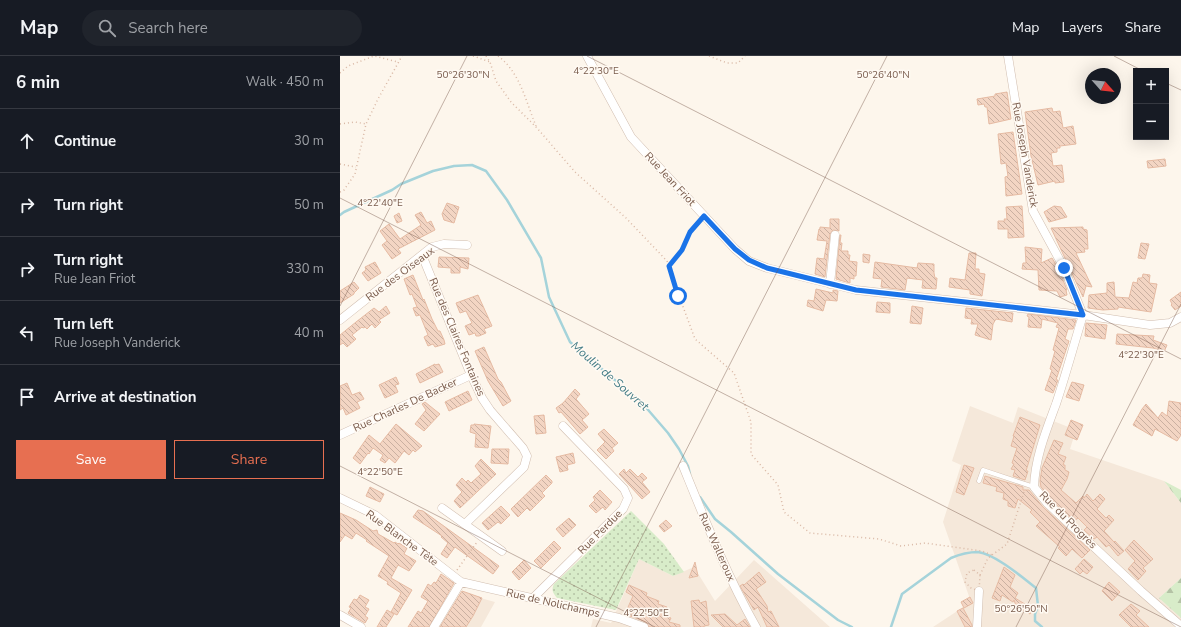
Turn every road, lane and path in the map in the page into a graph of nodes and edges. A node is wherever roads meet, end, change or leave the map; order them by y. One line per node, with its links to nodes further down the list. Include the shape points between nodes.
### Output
1 (402, 56): 9 (path)
2 (473, 56): 10 (path)
3 (486, 56): 10 (path)
4 (498, 56): 14 (path, via 520,85)
5 (587, 56): 18 (street, Rue Jean Friot, via 631,137)
6 (709, 56): 7 (path, via 727,63 738,63)
7 (745, 56)
8 (1008, 56): 24 (street, Rue Joseph Vanderick, via 1034,211 1064,268)
9 (398, 62): 11 (path, via 374,56 348,66); 13 (path)
10 (490, 62): 14 (path, via 496,81 511,102)
11 (340, 73)
12 (340, 124): 13 (path)
13 (366, 124): 16 (path)
14 (537, 128): 22 (path, via 575,172 626,218)
15 (340, 164): 16 (path)
16 (356, 167): 17 (path, via 355,174)
17 (340, 192)
18 (704, 216): 22 (path, via 690,232 682,250); 23 (street, Rue Jean Friot, via 749,260 767,268)
19 (835, 235): 23 (street)
20 (467, 245): 21 (street, Rue des Oiseaux, via 444,244 432,247)
21 (422, 255): 26 (street, Rue des Oiseaux); 27 (street, Rue des Claires Fontaines)
22 (669, 266): 38 (path, via 695,339 734,373 750,422 751,454 778,485 784,512 810,533 879,540 901,546 926,543 982,551)
23 (830, 284): 24 (street, Rue Jean Friot, via 856,290)
24 (1083, 315): 25 (street, Rue Jean Friot, via 1150,325 1170,323); 32 (street, Rue du Progrès, via 1047,426 1035,470)
25 (1181, 317)
26 (340, 320)
27 (471, 375): 29 (street, Rue Charles De Backer); 35 (street, Rue des Claires Fontaines, via 490,410 527,456 524,466)
28 (563, 426): 43 (street, Rue Perdue, via 624,489 628,498 624,509)
29 (340, 435)
30 (683, 466): 49 (street, Rue Walleroux, via 728,574)
31 (979, 481): 32 (lane, via 982,470)
32 (1034, 487): 38 (path, via 1025,489 1007,544); 45 (street, Rue du Progrès, via 1141,591)
33 (340, 498): 41 (street, Rue Blanche Tête, via 375,515)
34 (442, 508): 35 (street)
35 (465, 524): 36 (street)
36 (482, 536): 37 (street); 39 (path)
37 (502, 550)
38 (991, 556): 40 (path)
39 (457, 570)
40 (980, 575): 42 (path); 42 (path, via 974,570 967,573 965,582)
41 (461, 582): 43 (street, Rue de Nolichamps); 47 (street)
42 (979, 591): 50 (street)
43 (533, 598): 48 (street, Rue de Nolichamps, via 619,618)
44 (340, 615): 46 (street)
45 (1181, 626)
46 (361, 627)
47 (434, 627)
48 (644, 627)
49 (756, 627)
50 (977, 627)

